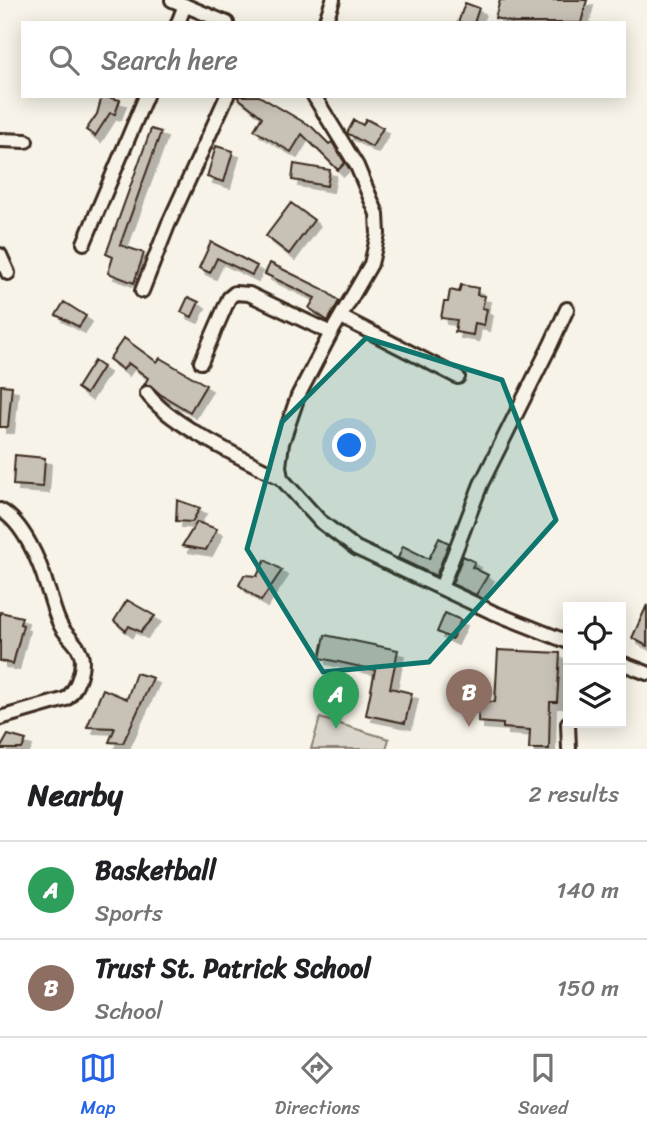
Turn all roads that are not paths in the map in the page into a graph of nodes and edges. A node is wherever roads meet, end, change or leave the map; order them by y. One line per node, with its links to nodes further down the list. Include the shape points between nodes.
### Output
1 (172, 0): 3 (street)
2 (333, 0): 6 (street)
3 (185, 5): 4 (street); 5 (street)
4 (179, 21)
5 (222, 21)
6 (326, 21)
7 (145, 98): 12 (street)
8 (226, 98): 15 (street)
9 (315, 98): 17 (street, via 357,166 378,220 375,254)
10 (0, 139): 11 (street)
11 (26, 141)
12 (84, 243)
13 (0, 255): 14 (street)
14 (8, 273)
15 (142, 291)
16 (567, 309): 24 (street, via 481,484)
17 (341, 317): 18 (street); 20 (street)
18 (331, 333): 19 (street, via 249,294 235,293); 22 (street, via 285,432)
19 (201, 362)
20 (458, 377)
21 (147, 393): 22 (street, via 187,426)
22 (281, 478): 24 (street, via 345,541)
23 (0, 510): 28 (street, via 20,528 38,562 61,627 82,657 74,691 66,699)
24 (441, 588): 25 (street)
25 (563, 640)
26 (626, 665): 27 (street)
27 (647, 673)
28 (0, 718)
29 (568, 728): 30 (street)
30 (569, 749)

